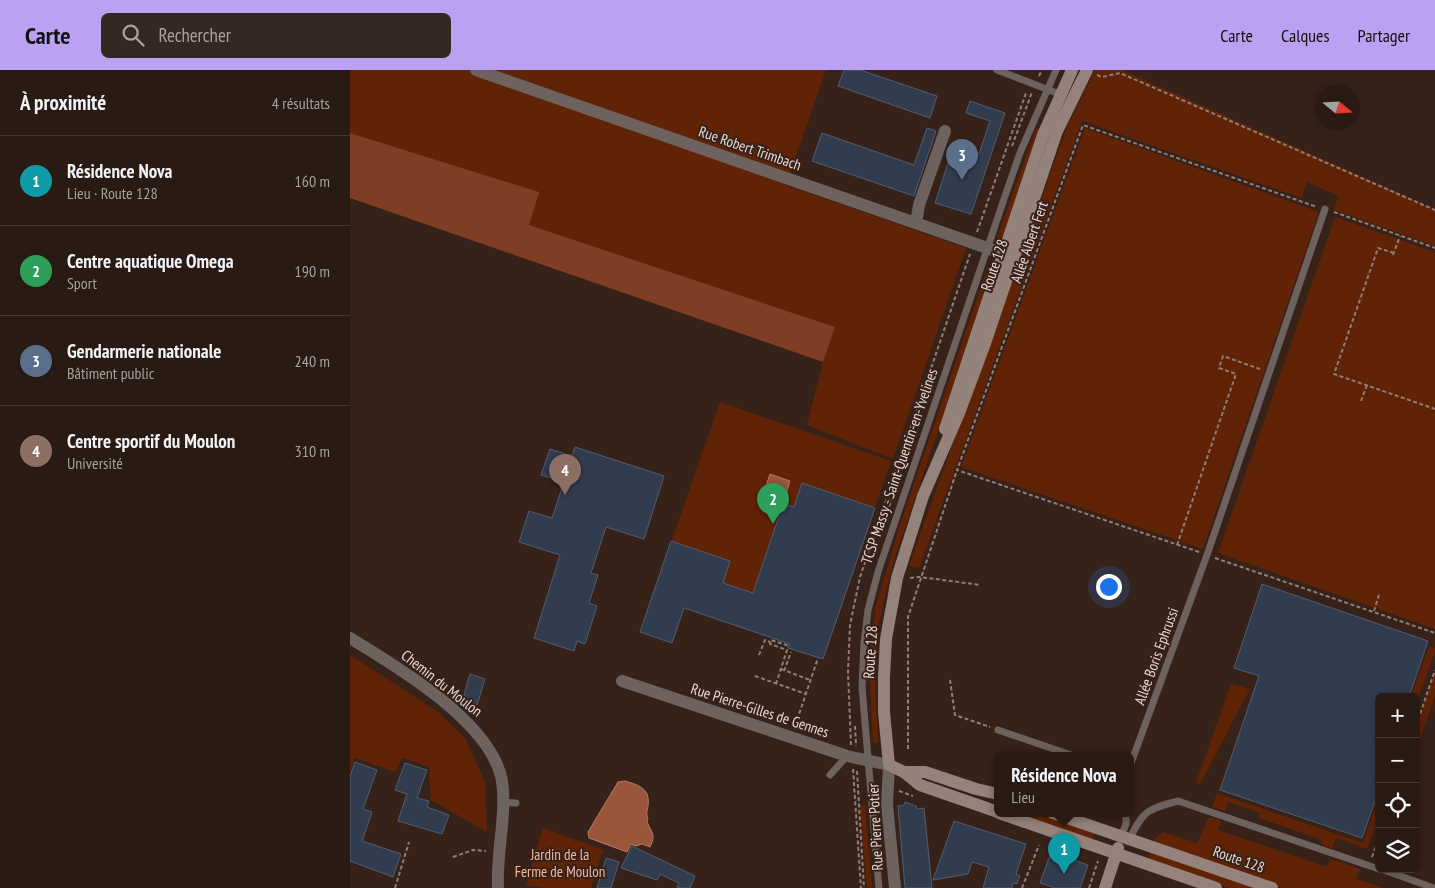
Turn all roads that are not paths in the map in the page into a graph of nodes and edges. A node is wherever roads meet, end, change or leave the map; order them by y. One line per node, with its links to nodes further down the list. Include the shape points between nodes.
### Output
1 (476, 70): 10 (street, Rue Robert Trimbach)
2 (997, 70): 6 (lane)
3 (1056, 70): 6 (lane, TCSP Massy - Saint-Quentin-en-Yvelines)
4 (1072, 70): 7 (main road, Route 128)
5 (1086, 71): 7 (main road, Route 128)
6 (1047, 90): 7 (lane); 11 (lane, TCSP Massy - Saint-Quentin-en-Yvelines, via 1020,153)
7 (1066, 97): 12 (main road, Route 128, via 1043,135)
8 (945, 131): 10 (street, via 919,205)
9 (1325, 209): 17 (lane, Allée Boris Ephrussi, via 1207,555)
10 (916, 223): 11 (street, Rue Robert Trimbach)
11 (987, 248): 12 (street, Rue Robert Trimbach); 19 (lane, TCSP Massy - Saint-Quentin-en-Yvelines, via 868,610 862,687)
12 (1008, 255): 20 (main road, Route 128, via 970,385 932,472 898,578 886,639 884,677)
13 (350, 638): 24 (street, Chemin du Moulon, via 384,658 470,724 496,761 502,782)
14 (622, 681): 18 (street, Rue Pierre-Gilles de Gennes)
15 (998, 730): 16 (lane)
16 (1062, 752)
17 (1134, 755)
18 (847, 756): 19 (street, Rue Pierre-Gilles de Gennes); 22 (lane)
19 (868, 762): 20 (street, Rue Pierre-Gilles de Gennes); 35 (lane, TCSP Massy - Saint-Quentin-en-Yvelines)
20 (889, 765): 21 (main road); 36 (street, Rue Pierre Potier, via 887,804)
21 (904, 772): 23 (main road, via 925,772); 26 (main road, via 920,785)
22 (830, 775)
23 (994, 793)
24 (502, 802): 25 (lane); 34 (street, Chemin du Moulon)
25 (516, 803)
26 (994, 812)
27 (1010, 817): 31 (main road)
28 (1065, 817): 30 (main road, Route 128)
29 (1126, 817): 30 (lane)
30 (1125, 838): 31 (main road); 32 (lane, via 1141,815 1178,801); 39 (main road, Route 128)
31 (1116, 854): 37 (main road); 38 (main road)
32 (1375, 867)
33 (1391, 873): 40 (lane)
34 (498, 888)
35 (879, 888)
36 (895, 888)
37 (1105, 888)
38 (1216, 888)
39 (1272, 888)
40 (1434, 888)

